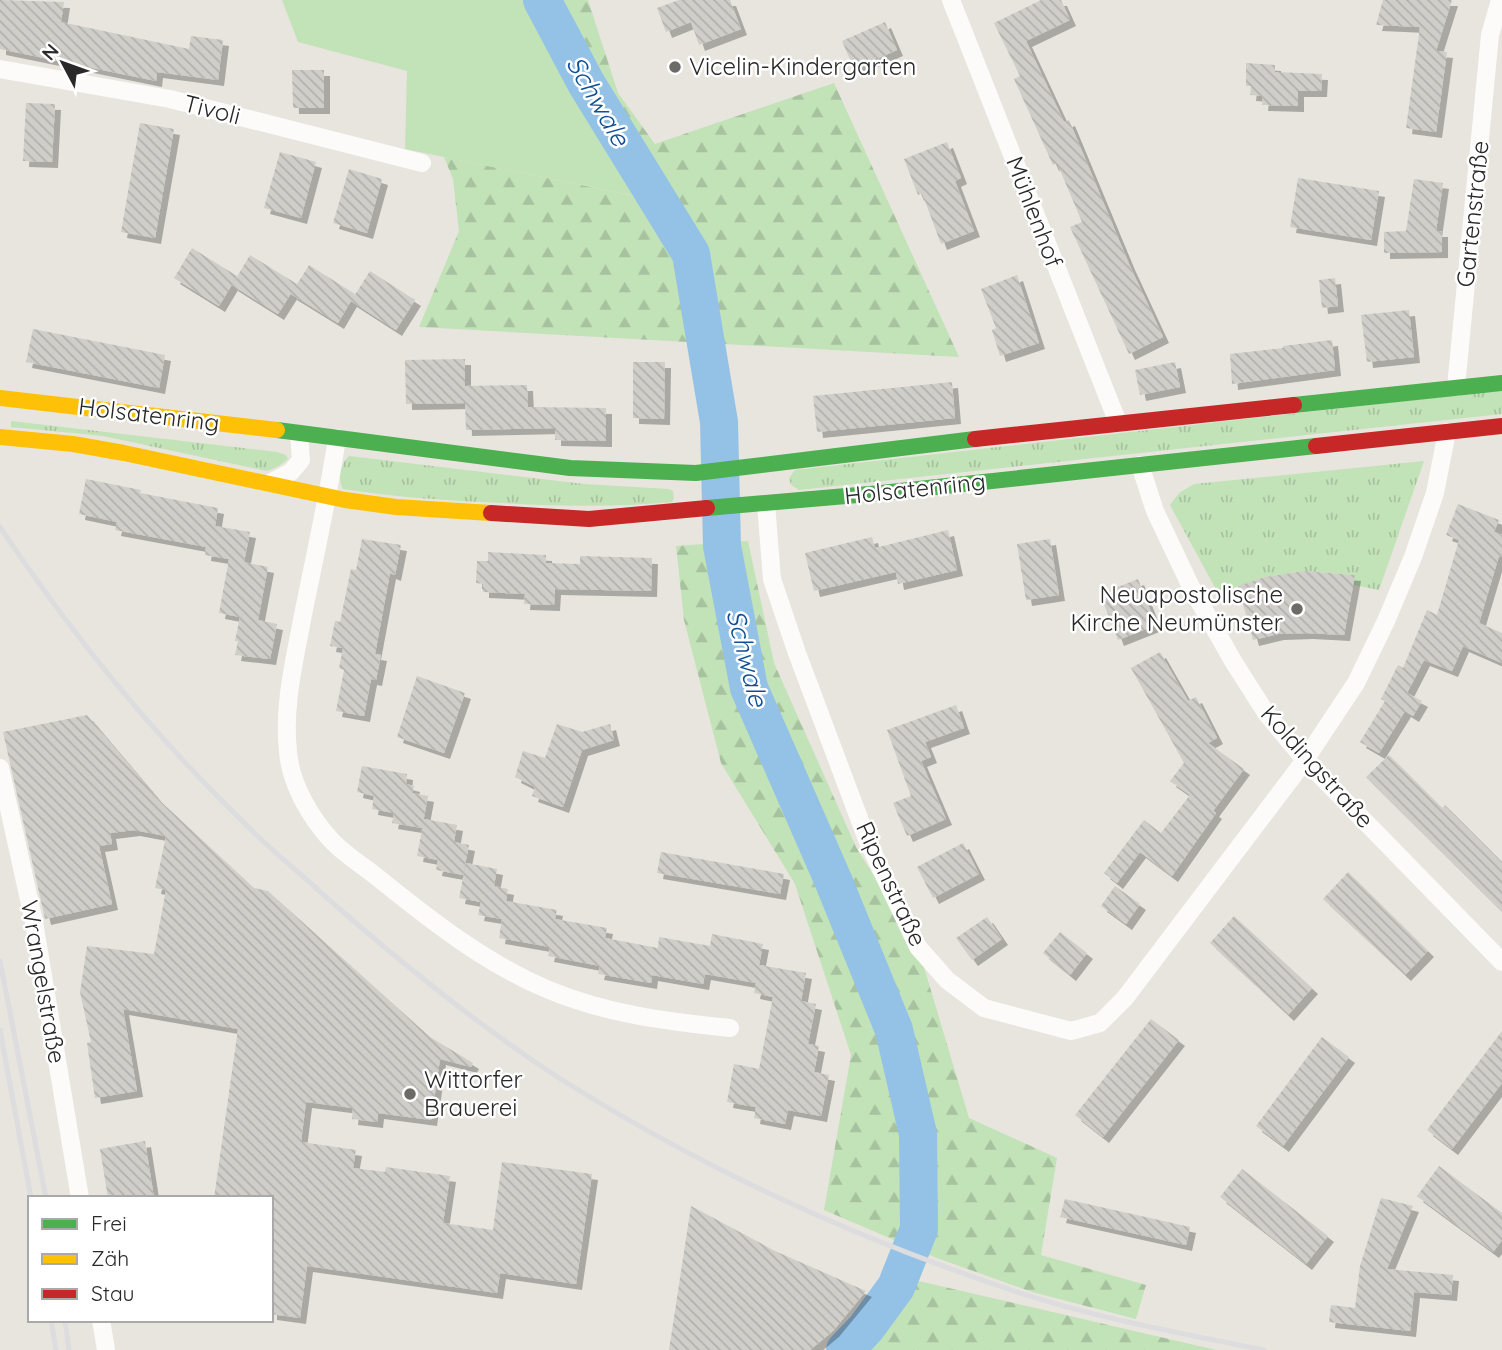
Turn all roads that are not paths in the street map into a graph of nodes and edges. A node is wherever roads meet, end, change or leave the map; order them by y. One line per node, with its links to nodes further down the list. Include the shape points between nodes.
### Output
1 (951, 0): 8 (street, Mühlenhof)
2 (1500, 0): 6 (street, Gartenstraße, via 1490,35)
3 (0, 69): 4 (street, Tivoli, via 170,99)
4 (422, 163)
5 (1502, 383): 6 (main road, Holsatenring)
6 (1456, 387): 8 (main road, Holsatenring)
7 (0, 398): 11 (main road, Holsatenring)
8 (1118, 424): 13 (main road, Holsatenring, via 696,473 570,468)
9 (1502, 426): 10 (main road, Holsatenring)
10 (1447, 432): 14 (main road, Holsatenring); 18 (street, Ripenstraße, via 1435,493 1386,621 1356,683)
11 (299, 434): 13 (main road, Holsatenring); 15 (street, via 301,460 291,472)
12 (0, 437): 15 (main road, Holsatenring, via 73,444)
13 (337, 438): 16 (street)
14 (1140, 465): 17 (main road, Holsatenring); 18 (street, Koldingstraße, via 1155,511 1191,587 1266,713)
15 (270, 483): 16 (main road, Holsatenring)
16 (328, 498): 17 (main road, Holsatenring, via 396,507 589,519); 21 (street, via 291,676 286,722 296,784 325,832 412,905 513,973 584,1002)
17 (766, 504): 18 (street, Ripenstraße, via 772,579 868,842 918,947 947,980 984,1008 1071,1031 1100,1023 1125,998)
18 (1306, 760): 20 (street, Koldingstraße)
19 (0, 768): 22 (street, Wrangelstraße, via 34,922)
20 (1502, 962)
21 (730, 1028)
22 (80, 1196)
23 (101, 1322): 24 (street)
24 (106, 1350)

